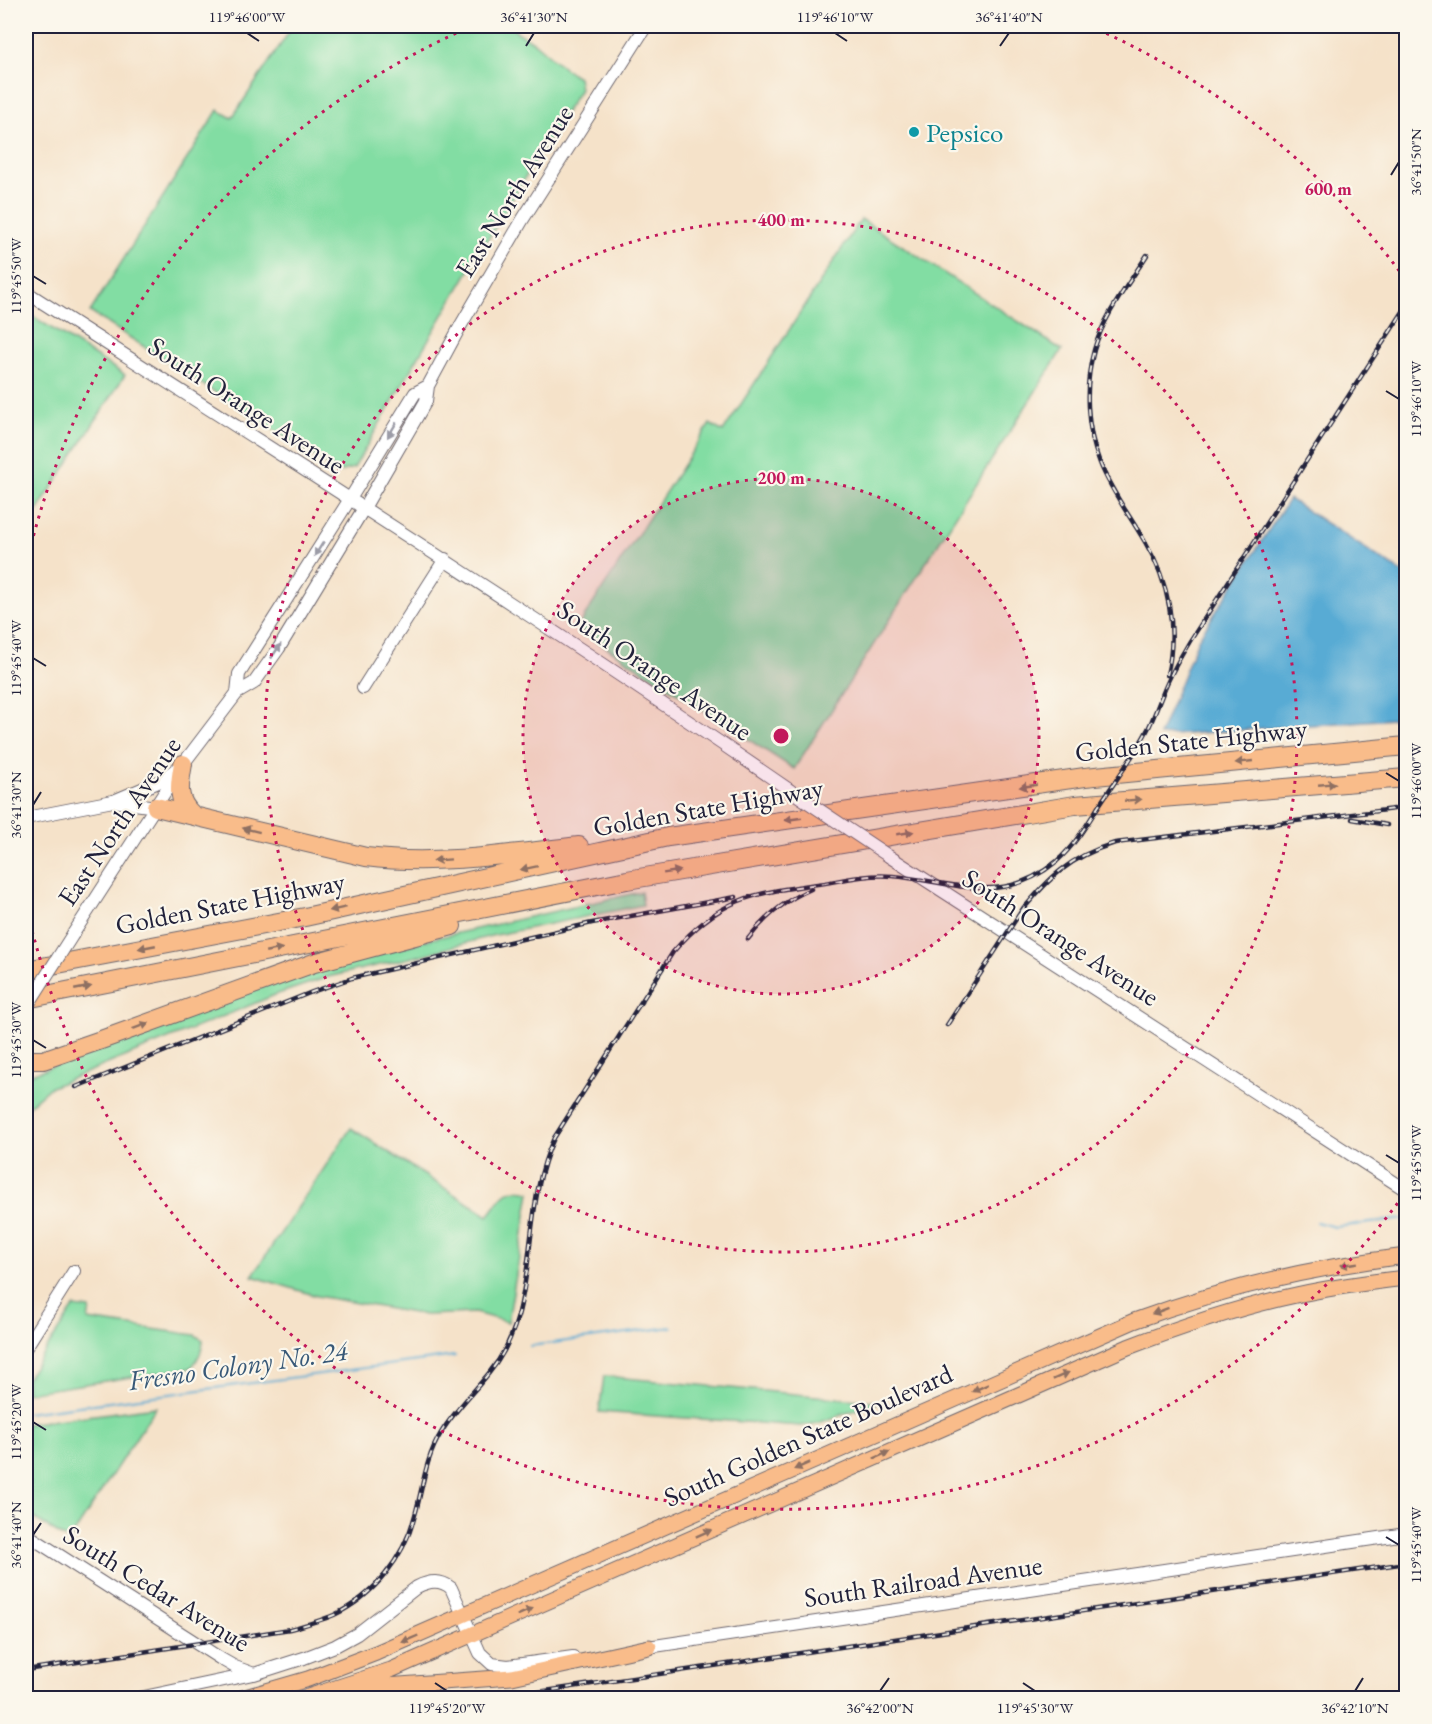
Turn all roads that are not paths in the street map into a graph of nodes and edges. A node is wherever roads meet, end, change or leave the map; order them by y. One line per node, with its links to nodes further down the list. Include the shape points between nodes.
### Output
1 (646, 26): 3 (street, East North Avenue, via 523,219)
2 (26, 292): 4 (street, South Orange Avenue)
3 (428, 386): 4 (street, East North Avenue, one-way to 4, via 415,393); 5 (street, East North Avenue, via 426,401)
4 (351, 499): 5 (street, South Orange Avenue); 8 (street, East North Avenue, one-way to 8, via 239,674)
5 (364, 508): 6 (street, South Orange Avenue); 8 (street, East North Avenue, one-way to 5, via 254,683 279,648)
6 (445, 559): 7 (street); 23 (street, South Orange Avenue, bridge, via 890,857)
7 (363, 688)
8 (237, 693): 10 (street, East North Avenue)
9 (1407, 746): 16 (highway, Golden State Highway, one-way to 16, via 1085,777)
10 (183, 764): 12 (street, via 156,783); 13 (street, East North Avenue); 14 (highway, via 181,801)
11 (1407, 778): 17 (highway, Golden State Highway, one-way to 11, via 1075,805)
12 (113, 801): 13 (street); 15 (street)
13 (156, 807): 14 (highway); 20 (street, East North Avenue, bridge)
14 (193, 816): 16 (highway, one-way to 14, via 459,859 401,861 366,857)
15 (26, 818)
16 (668, 837): 18 (highway, Golden State Highway, one-way to 18, via 304,917)
17 (627, 880): 19 (highway, Golden State Highway, one-way to 17); 21 (highway, one-way to 17, via 314,963)
18 (26, 970)
19 (26, 999)
20 (26, 1008)
21 (34, 1060): 22 (highway)
22 (26, 1068)
23 (1407, 1190)
24 (1407, 1256): 30 (main road, South Golden State Boulevard, one-way to 30, via 1314,1269 1243,1285 1134,1321)
25 (74, 1271): 27 (street)
26 (1407, 1278): 30 (main road, South Golden State Boulevard, one-way to 26, via 1128,1347 1212,1317 1294,1295)
27 (26, 1347)
28 (26, 1534): 32 (street, South Cedar Avenue, via 220,1659)
29 (1407, 1534): 31 (street, South Railroad Avenue)
30 (467, 1625): 31 (street, South Railroad Avenue, via 483,1658 501,1666); 32 (street, South Cedar Avenue, via 447,1585 438,1581 425,1583 350,1638); 33 (main road, South Golden State Boulevard, via 390,1670); 35 (main road, South Golden State Boulevard, one-way to 35)
31 (649, 1647): 33 (main road, via 499,1679)
32 (254, 1674): 34 (street)
33 (334, 1689): 36 (main road, South Golden State Boulevard)
34 (139, 1698)
35 (242, 1698)
36 (305, 1698)

